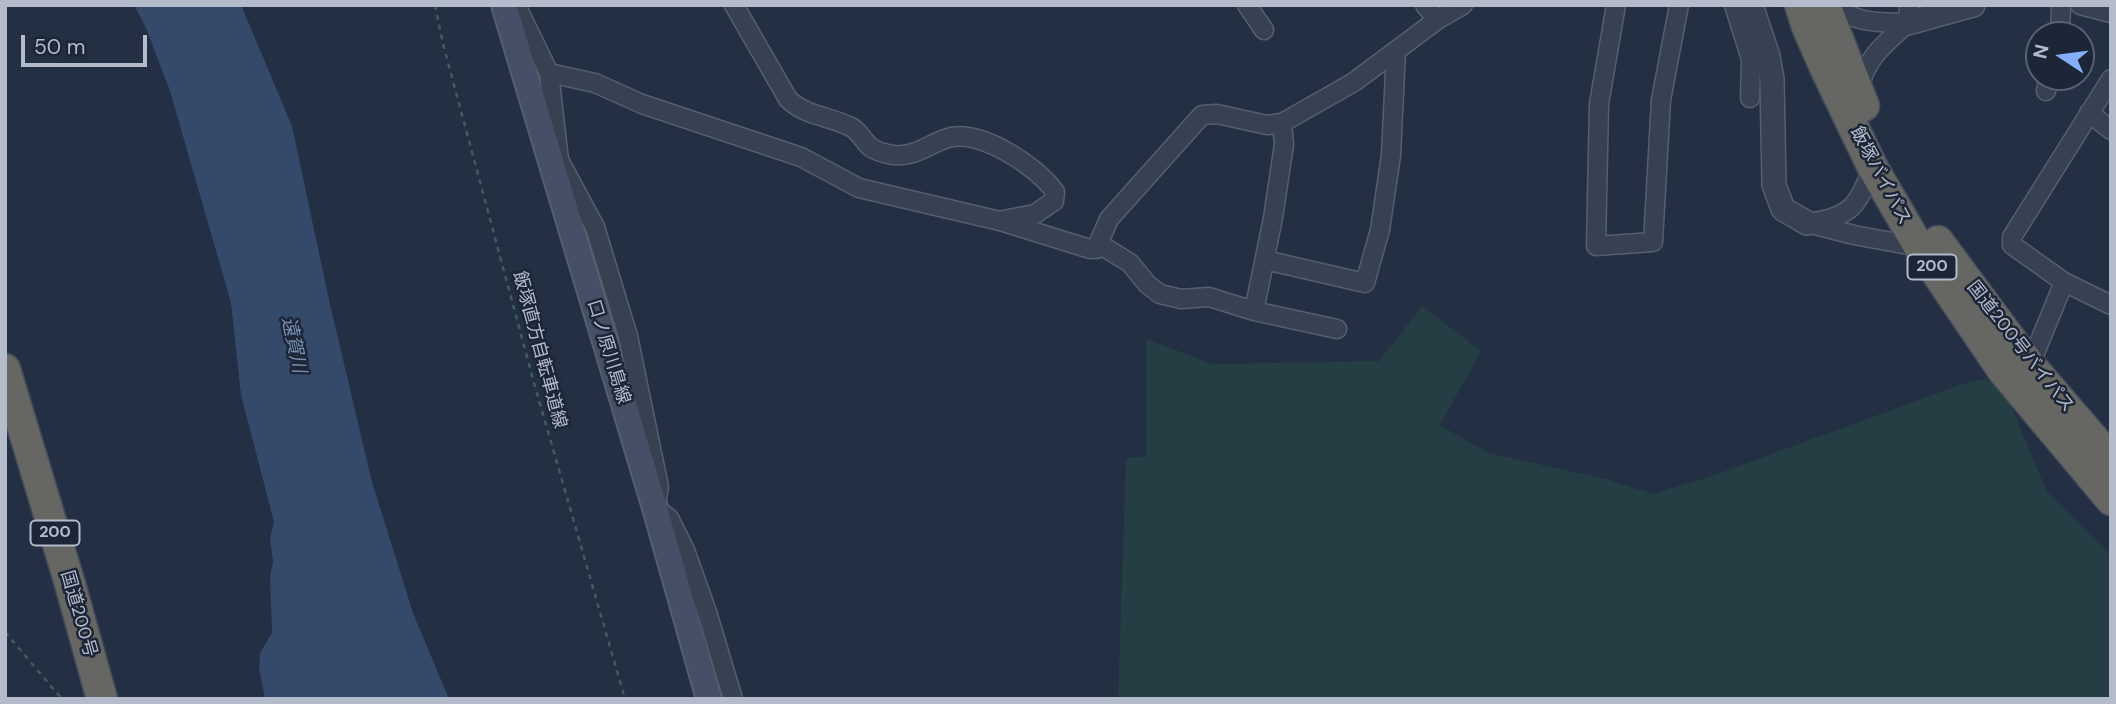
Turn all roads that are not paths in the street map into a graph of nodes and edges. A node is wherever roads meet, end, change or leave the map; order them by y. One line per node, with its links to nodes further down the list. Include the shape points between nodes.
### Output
1 (504, 5): 27 (main road, 口ノ原川島線)
2 (516, 5): 20 (street)
3 (734, 5): 29 (street, via 797,108 851,127 870,146 895,155 968,135 1016,157 1051,185 1054,201 1035,214)
4 (1247, 5): 18 (street)
5 (1424, 5): 15 (street)
6 (1616, 5): 7 (street, via 1600,104 1597,246 1653,242 1661,100)
7 (1679, 5)
8 (1734, 5): 23 (street, via 1751,60)
9 (1751, 5): 30 (street, via 1772,79 1774,185 1783,209)
10 (1800, 5): 28 (highway, 飯塚バイパス / 200)
11 (1825, 5): 22 (highway, 国道200号バイパス / 200)
12 (1832, 5): 17 (street, via 1864,21)
13 (1973, 5): 17 (street)
14 (2080, 5): 16 (street)
15 (1450, 11): 19 (street)
16 (2111, 13)
17 (1908, 14): 22 (street, via 1876,51)
18 (1264, 30)
19 (1396, 51): 25 (street, via 1354,82); 33 (street, via 1391,156 1380,230 1365,283)
20 (549, 73): 27 (street); 29 (street, via 595,83 642,104 801,157 859,188)
21 (2111, 79): 24 (street)
22 (1857, 93): 38 (highway, 国道200号バイパス / 200, via 1934,236)
23 (1749, 98)
24 (2089, 113): 26 (street); 34 (street, via 2012,237 2012,245)
25 (1282, 123): 31 (street, via 1202,115 1110,219); 33 (street, via 1284,144)
26 (2111, 130)
27 (556, 161): 42 (main road, 口ノ原川島線)
28 (1872, 168): 30 (street, via 1851,209 1835,219); 32 (highway, 飯塚バイパス / 200)
29 (1000, 221): 31 (street, via 1090,249)
30 (1807, 223): 32 (street)
31 (1099, 244): 36 (street, via 1130,263 1160,294 1181,299 1209,297)
32 (1919, 247): 41 (highway, 飯塚バイパス / 200, via 2003,371)
33 (1265, 260): 36 (street)
34 (2064, 282): 35 (street); 38 (street)
35 (2111, 305)
36 (1254, 311): 37 (street)
37 (1337, 328)
38 (2030, 365): 40 (highway, 国道200号バイパス / 200)
39 (5, 369): 43 (highway, 国道200号 / 200)
40 (2111, 459)
41 (2111, 500)
42 (655, 508): 44 (main road, 口ノ原川島線); 45 (street, via 669,517 685,550)
43 (102, 699)
44 (709, 699)
45 (733, 699)

